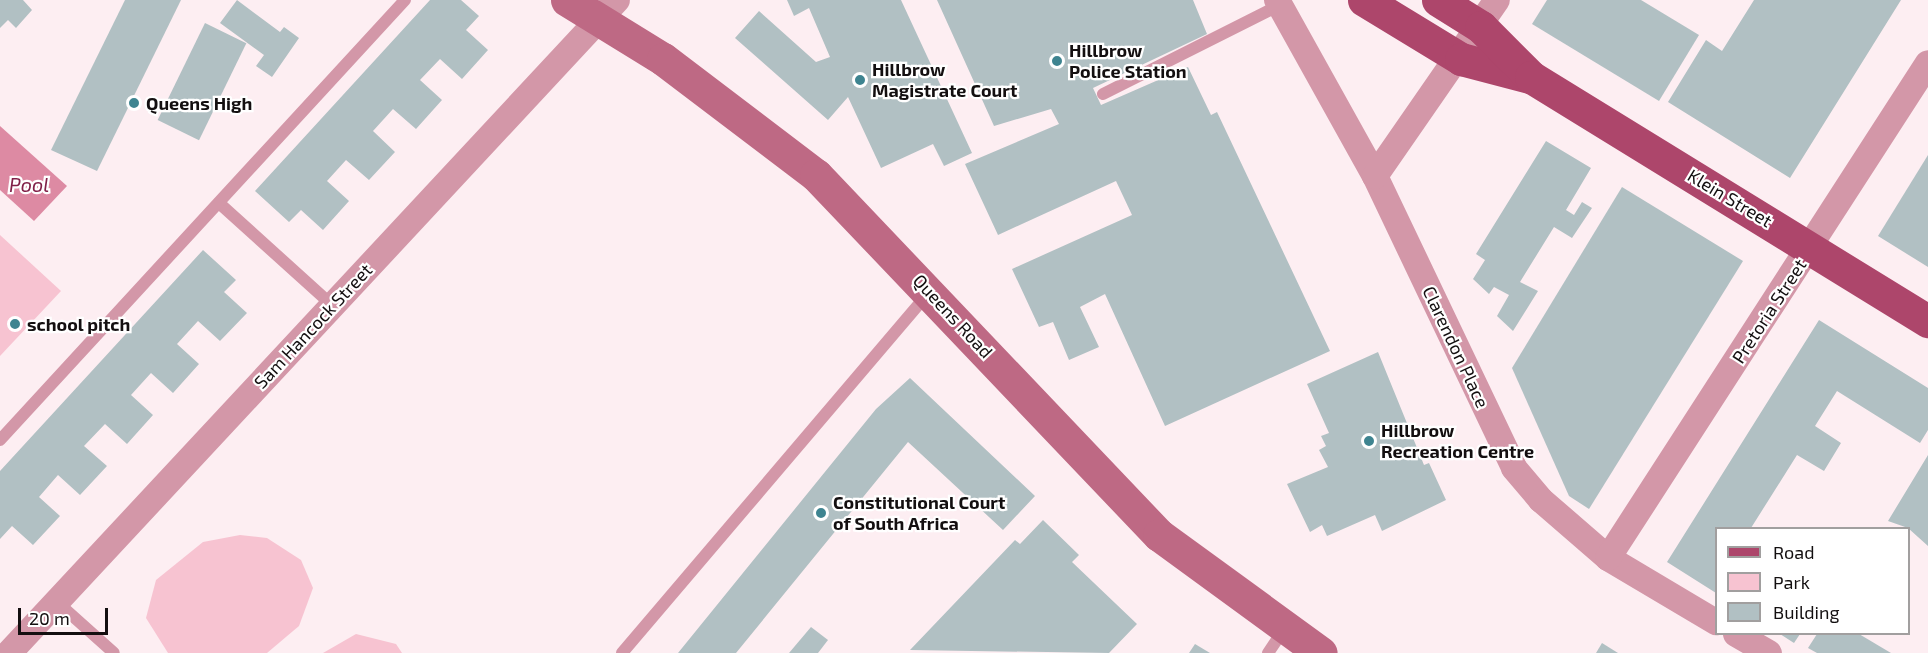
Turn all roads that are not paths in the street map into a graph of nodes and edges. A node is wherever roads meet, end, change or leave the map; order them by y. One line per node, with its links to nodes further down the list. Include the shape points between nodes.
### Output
1 (405, 0): 13 (lane)
2 (567, 0): 6 (street, Queens Road)
3 (1364, 0): 8 (main road, Klein Street)
4 (1438, 0): 7 (main road)
5 (1278, 2): 11 (lane); 12 (street, Clarendon Place)
6 (609, 9): 15 (street, Queens Road, via 816,175); 16 (street, Sam Hancock Street)
7 (1489, 14): 8 (street); 10 (main road, Klein Street)
8 (1461, 59): 10 (main road, Klein Street); 12 (street)
9 (1928, 63): 14 (street, Pretoria Street)
10 (1531, 77): 14 (main road, Klein Street)
11 (1103, 94)
12 (1375, 176): 19 (street, Clarendon Place, via 1514,468 1541,500)
13 (219, 203): 16 (lane); 18 (lane)
14 (1811, 248): 17 (main road, Klein Street); 19 (street, Pretoria Street)
15 (930, 291): 23 (street, Queens Road, via 1159,535); 26 (lane)
16 (332, 305): 20 (street, Sam Hancock Street)
17 (1928, 321)
18 (0, 440)
19 (1608, 558): 21 (street, Clarendon Place)
20 (57, 602): 24 (street, Sam Hancock Street); 25 (lane)
21 (1715, 621)
22 (1739, 635): 28 (street)
23 (1276, 640): 27 (street, Queens Road)
24 (9, 653)
25 (114, 653)
26 (622, 653)
27 (1321, 653)
28 (1769, 653)

